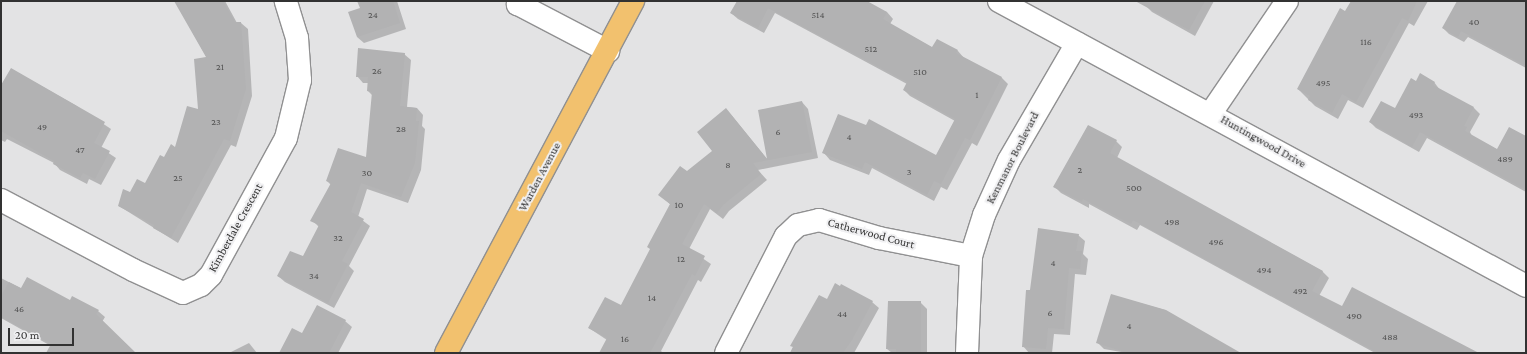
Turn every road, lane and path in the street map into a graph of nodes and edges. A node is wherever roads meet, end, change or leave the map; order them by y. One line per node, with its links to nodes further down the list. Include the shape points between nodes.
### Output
1 (286, 1): 9 (street, Kimberdale Crescent, via 297,38 300,80 286,138 211,274 201,285 184,294)
2 (520, 1): 7 (street, via 518,4)
3 (634, 1): 7 (main road, Warden Avenue)
4 (999, 1): 6 (street, Huntingwood Drive)
5 (1286, 1): 8 (street)
6 (1077, 43): 8 (street, Huntingwood Drive); 10 (street, Kenmanor Boulevard, via 1009,160 984,215)
7 (608, 51): 12 (main road, Warden Avenue)
8 (1211, 113): 11 (street, Huntingwood Drive)
9 (1, 200)
10 (971, 256): 13 (street, Catherwood Court, via 879,238 819,220 798,225 786,236); 14 (street, Kenmanor Boulevard)
11 (1526, 286)
12 (446, 353)
13 (726, 353)
14 (966, 353)

